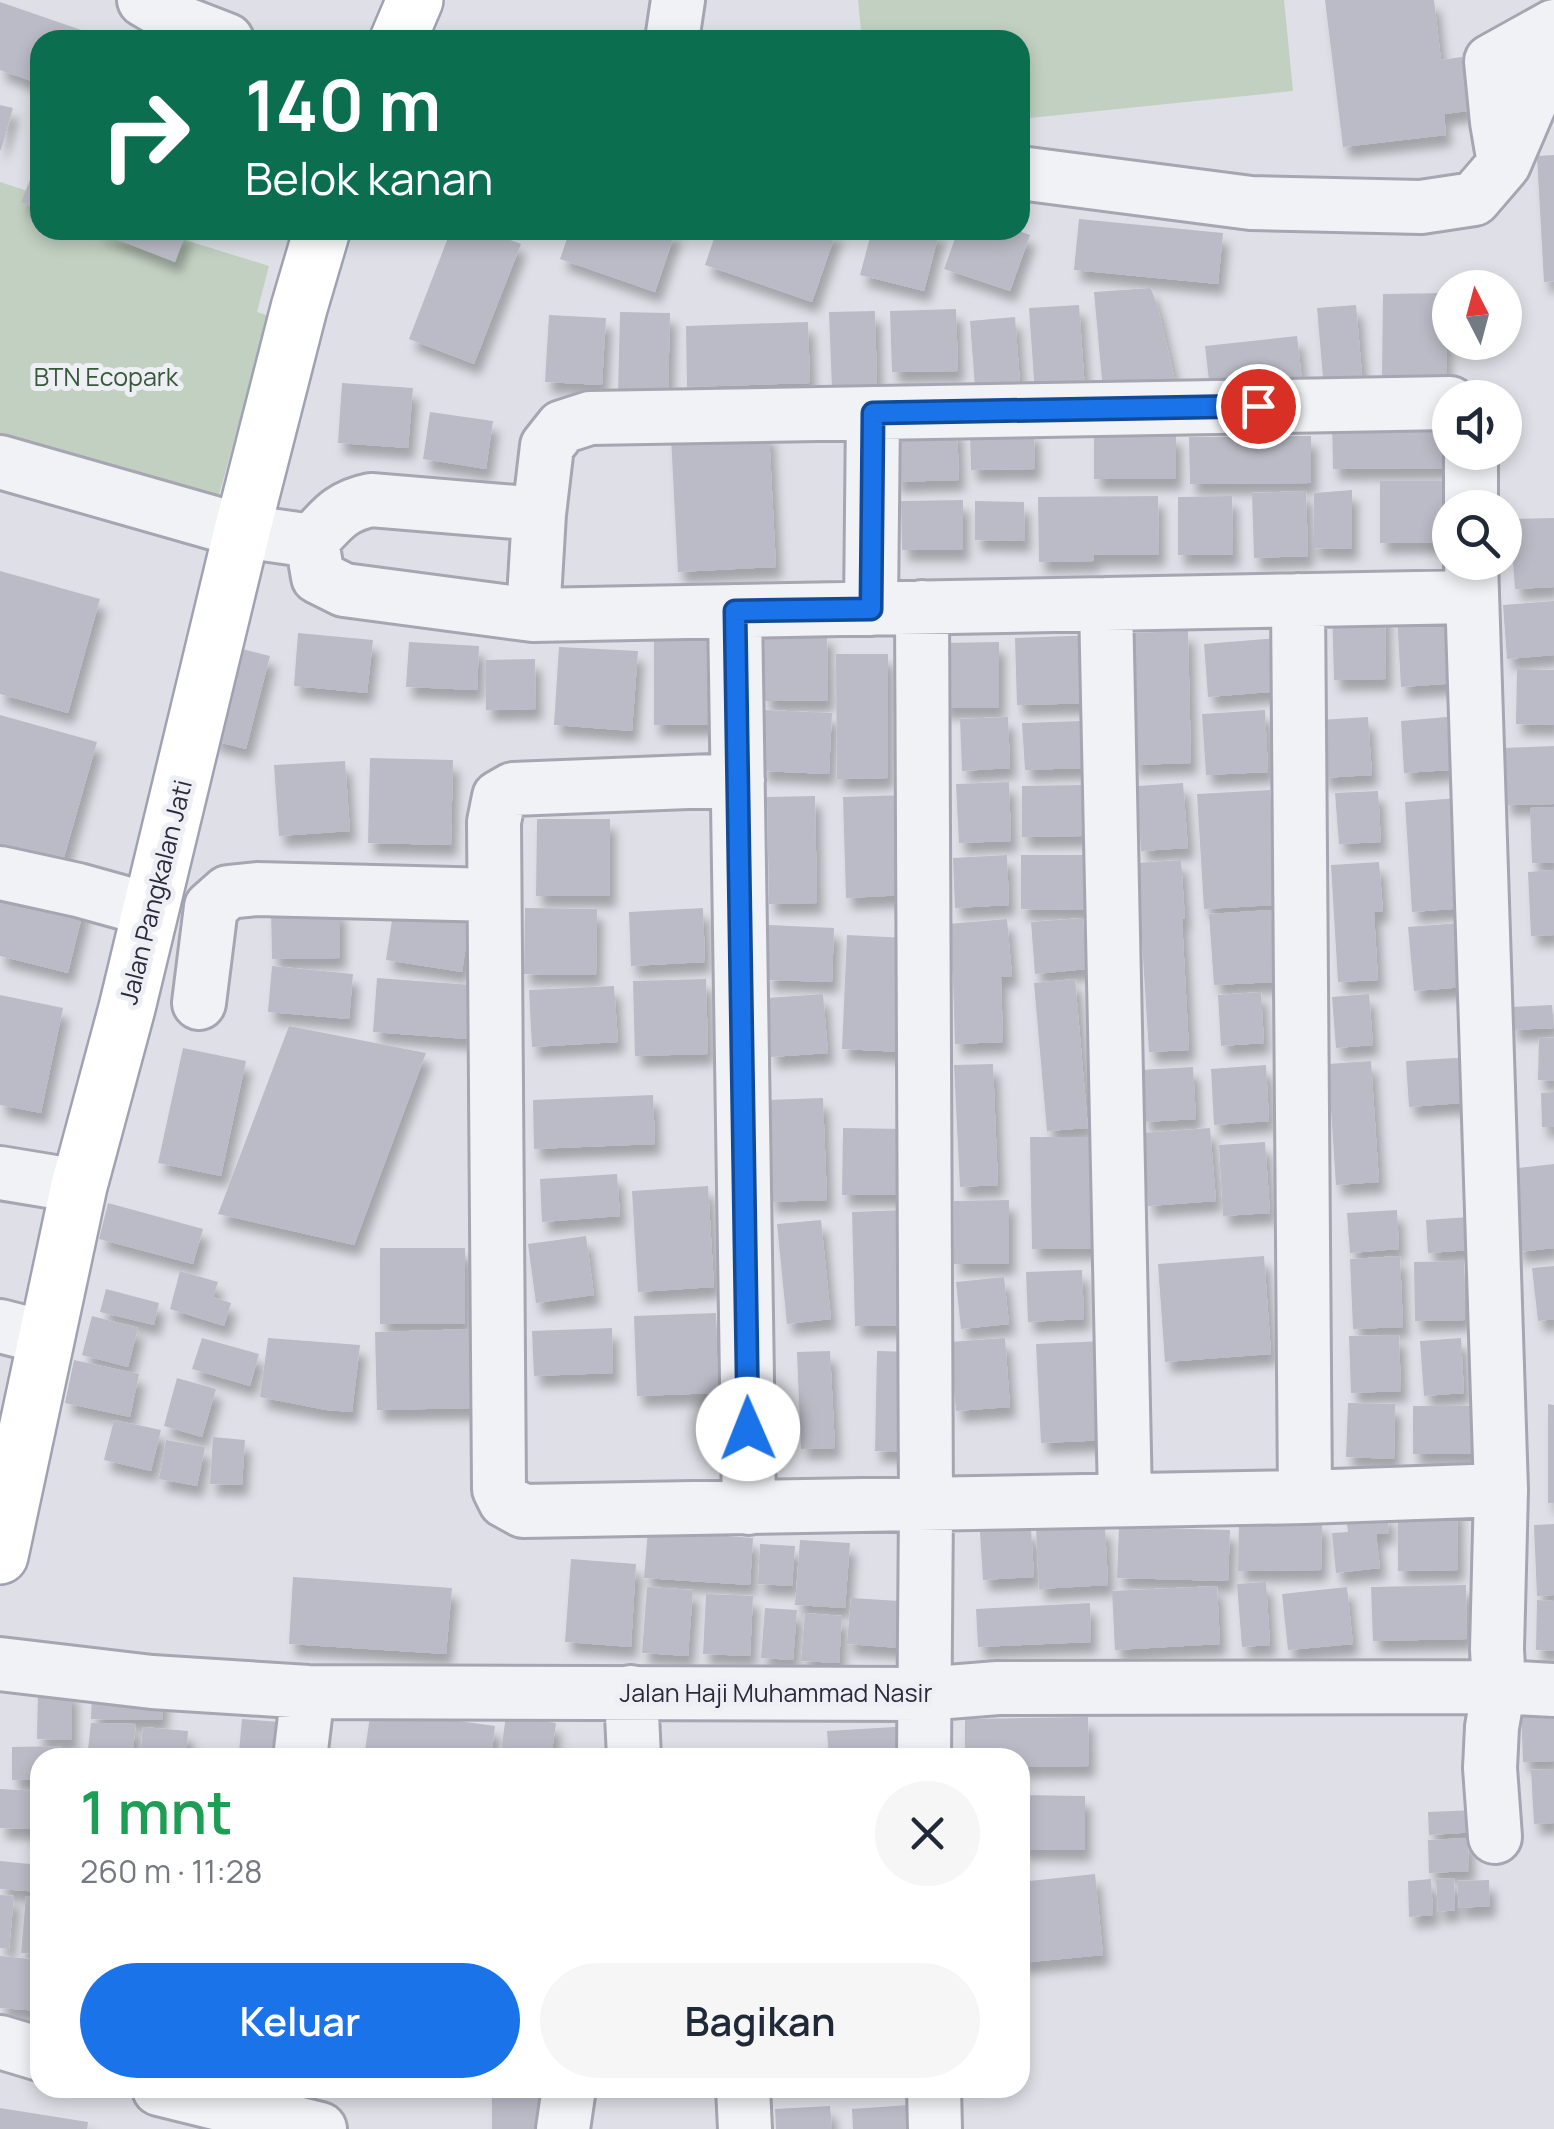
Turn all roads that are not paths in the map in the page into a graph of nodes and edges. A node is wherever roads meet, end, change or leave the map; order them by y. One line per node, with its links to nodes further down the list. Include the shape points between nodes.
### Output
1 (144, 0): 5 (street)
2 (415, 0): 6 (main road)
3 (678, 0): 7 (street)
4 (1554, 26): 9 (street, via 1491,61)
5 (201, 30)
6 (402, 30)
7 (674, 30)
8 (1554, 47): 9 (street)
9 (1504, 164): 10 (street, via 1474,198 1421,207 1250,202)
10 (1030, 174)
11 (319, 240): 16 (main road, Jalan Pangkalan Jati)
12 (1432, 403): 13 (street)
13 (873, 413): 15 (street, via 590,418 562,427 547,446); 21 (street)
14 (0, 462): 16 (street)
15 (539, 514): 17 (street, via 371,500 352,504); 23 (street)
16 (242, 531): 17 (street); 27 (main road, Jalan Pangkalan Jati)
17 (312, 541): 23 (street, via 318,577 344,590)
18 (1471, 580): 19 (street); 32 (street)
19 (1298, 600): 20 (street); 33 (street)
20 (1106, 604): 21 (street); 34 (street)
21 (896, 608): 22 (street); 35 (street)
22 (735, 611): 23 (street); 24 (street)
23 (533, 615)
24 (738, 780): 26 (street, via 514,789 499,797 494,822); 36 (street)
25 (0, 873): 27 (street)
26 (494, 896): 28 (street, via 228,892 211,907); 36 (street, via 499,1489 523,1511)
27 (150, 910): 30 (main road, Jalan Pangkalan Jati)
28 (200, 1004)
29 (0, 1172): 30 (street)
30 (80, 1186): 31 (main road, Jalan Pangkalan Jati)
31 (23, 1332): 37 (main road, Jalan Pangkalan Jati)
32 (1501, 1490): 33 (street); 39 (street)
33 (1305, 1497): 34 (street)
34 (1125, 1500): 35 (street)
35 (926, 1505): 36 (street); 43 (street)
36 (749, 1508)
37 (0, 1556)
38 (0, 1664): 41 (street, Jalan Haji Muhammad Nasir)
39 (1499, 1687): 40 (street, Jalan Haji Muhammad Nasir); 43 (street, Jalan Haji Muhammad Nasir); 47 (street, via 1490,1768)
40 (1554, 1690)
41 (308, 1692): 42 (street, Jalan Haji Muhammad Nasir); 44 (street)
42 (631, 1692): 43 (street, Jalan Haji Muhammad Nasir); 45 (street)
43 (923, 1694): 46 (street)
44 (301, 1748)
45 (634, 1748)
46 (924, 1748)
47 (1495, 1837)
48 (0, 2042): 49 (street)
49 (30, 2051)
50 (154, 2098): 55 (street)
51 (197, 2098): 56 (street)
52 (567, 2098): 57 (street)
53 (743, 2098): 58 (street)
54 (934, 2098): 59 (street)
55 (146, 2129)
56 (320, 2129)
57 (563, 2129)
58 (745, 2129)
59 (936, 2129)

